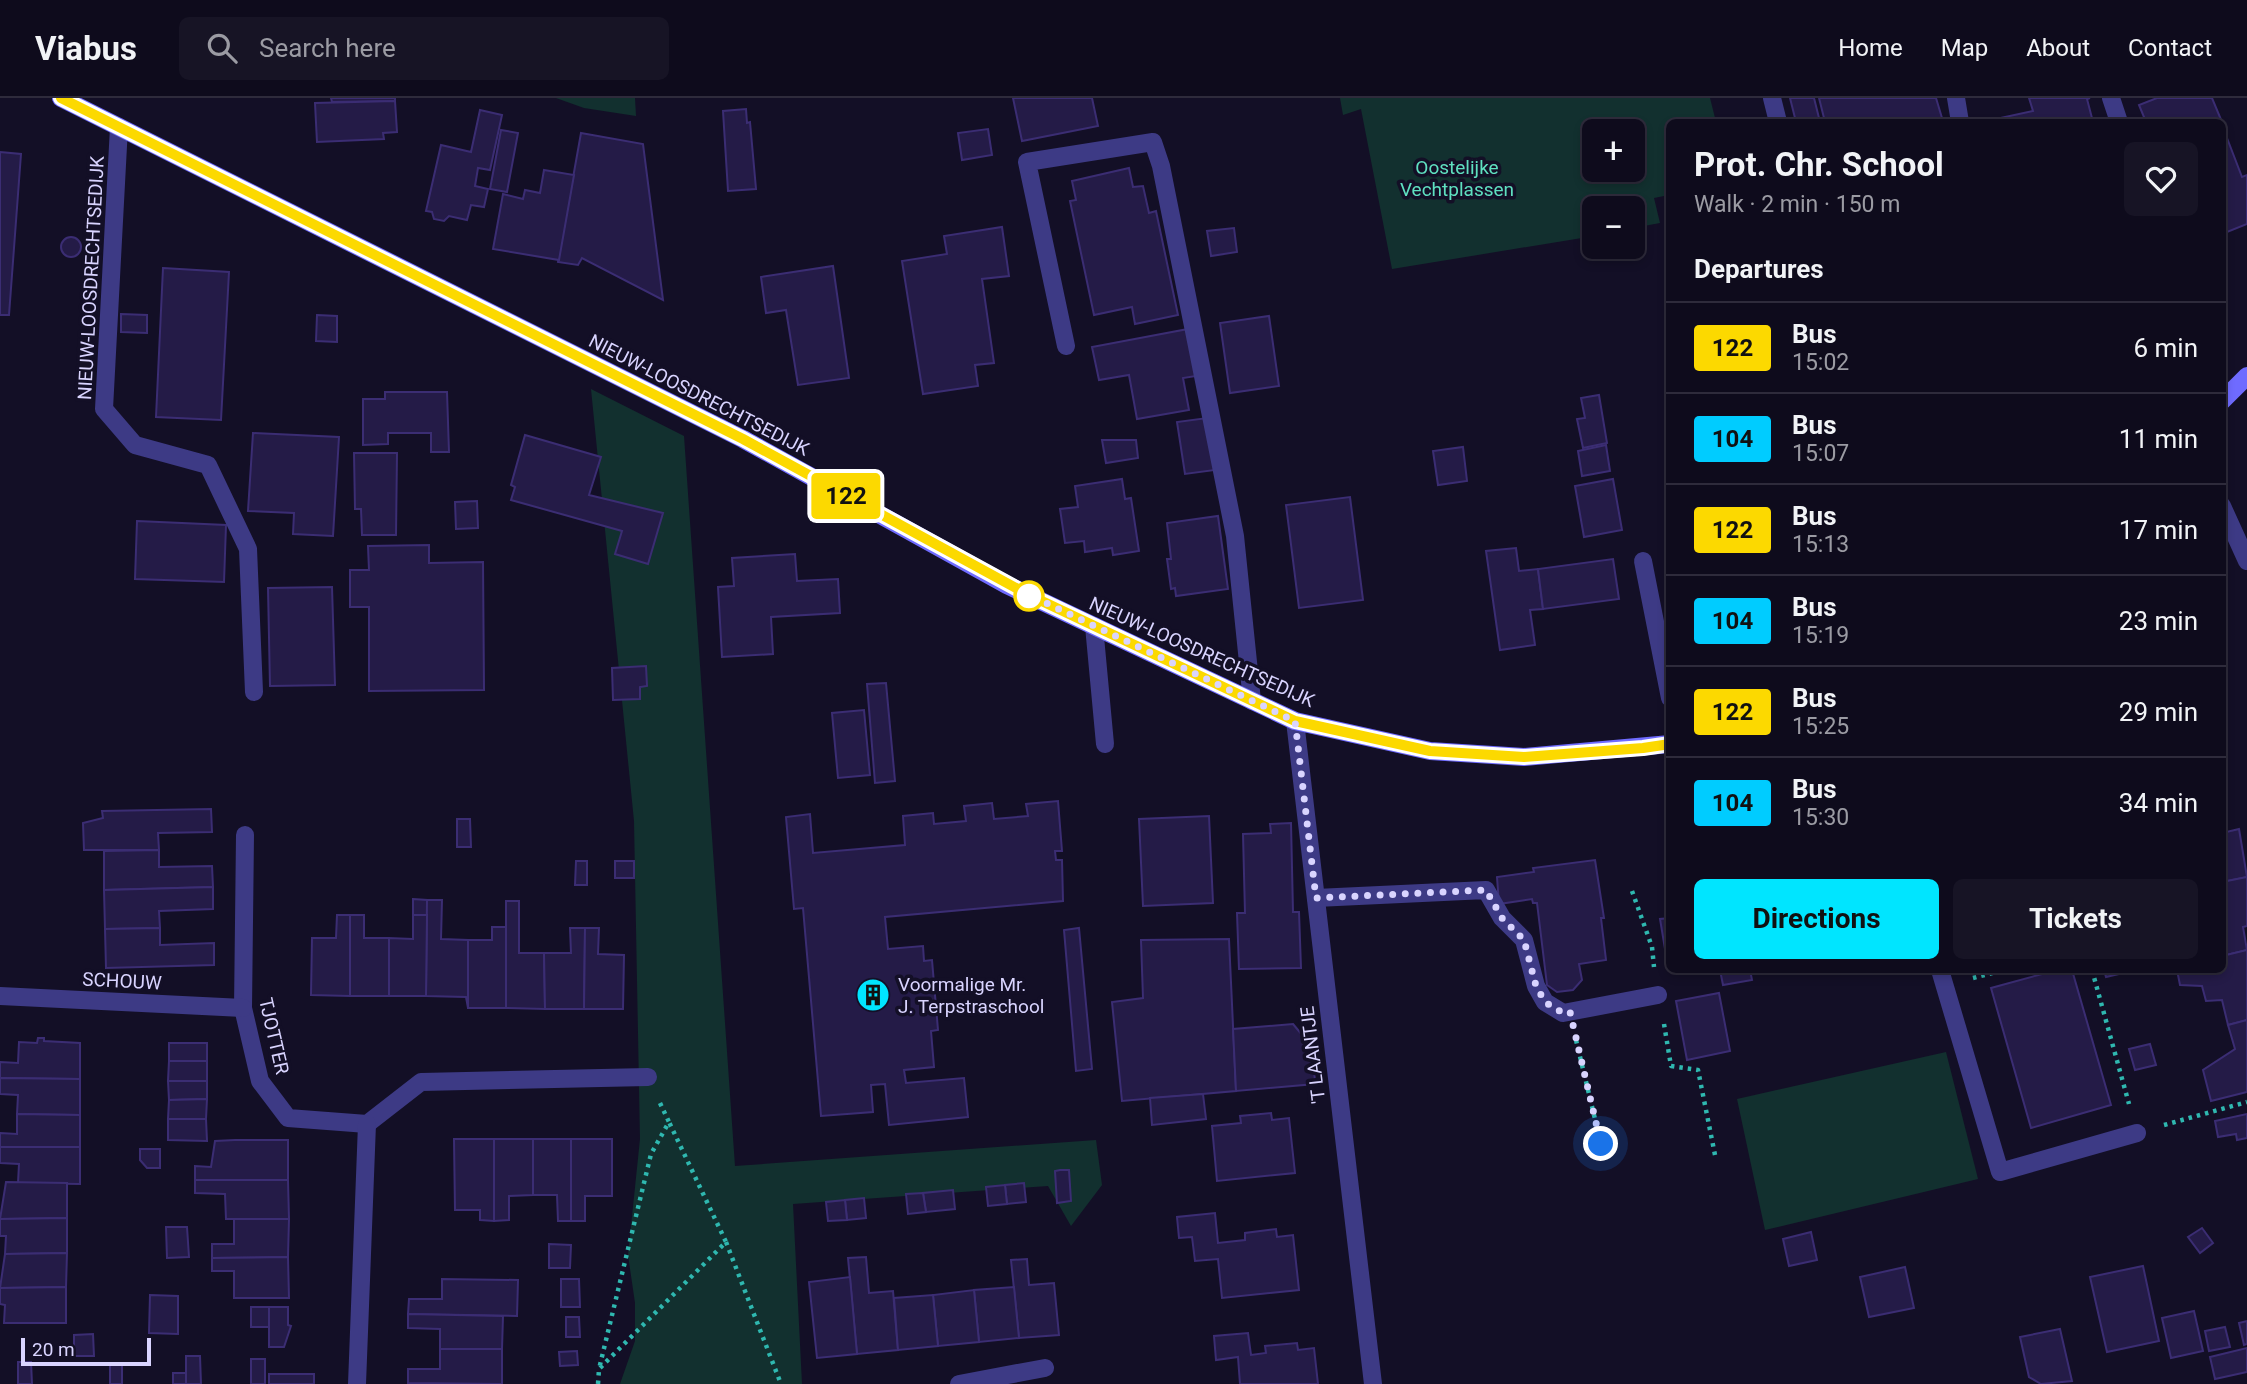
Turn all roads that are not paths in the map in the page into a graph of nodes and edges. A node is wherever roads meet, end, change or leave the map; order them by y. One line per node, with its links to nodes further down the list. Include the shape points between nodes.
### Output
1 (61, 98): 8 (street, NIEUW-LOOSDRECHTSEDIJK)
2 (1772, 98): 5 (street)
3 (1956, 98): 6 (street)
4 (2111, 98): 7 (street)
5 (1777, 119)
6 (1960, 119)
7 (2118, 119)
8 (118, 127): 15 (street, NIEUW-LOOSDRECHTSEDIJK, via 743,439 1007,585); 17 (street, NIEUW-LOOSDRECHTSEDIJK, via 104,409 135,446 208,465 248,549)
9 (1066, 346): 18 (street, via 1027,162 1153,142 1235,536)
10 (2247, 376): 11 (street)
11 (2226, 397)
12 (2226, 515): 13 (street)
13 (2247, 561)
14 (1643, 562): 16 (street)
15 (1094, 626): 18 (street, NIEUW-LOOSDRECHTSEDIJK); 20 (street)
16 (1666, 678)
17 (254, 692)
18 (1252, 701): 19 (street, NIEUW-LOOSDRECHTSEDIJK)
19 (1295, 721): 21 (street, NIEUW-LOOSDRECHTSEDIJK, via 1430,751 1524,757); 23 (street, 'T LAANTJE)
20 (1105, 744)
21 (1666, 745)
22 (245, 835): 27 (street, TJOTTER)
23 (1316, 898): 25 (street, via 1486,890 1502,918 1524,940 1545,1002 1563,1013); 34 (street, 'T LAANTJE)
24 (1943, 978): 30 (street, via 2000,1172)
25 (1658, 995)
26 (0, 996): 27 (street, SCHOUW)
27 (243, 1008): 29 (street, TJOTTER, via 260,1081 288,1118)
28 (648, 1077): 29 (street, via 421,1082)
29 (367, 1124): 32 (street)
30 (2137, 1133)
31 (1045, 1368): 33 (street)
32 (357, 1384)
33 (959, 1384)
34 (1373, 1384)

